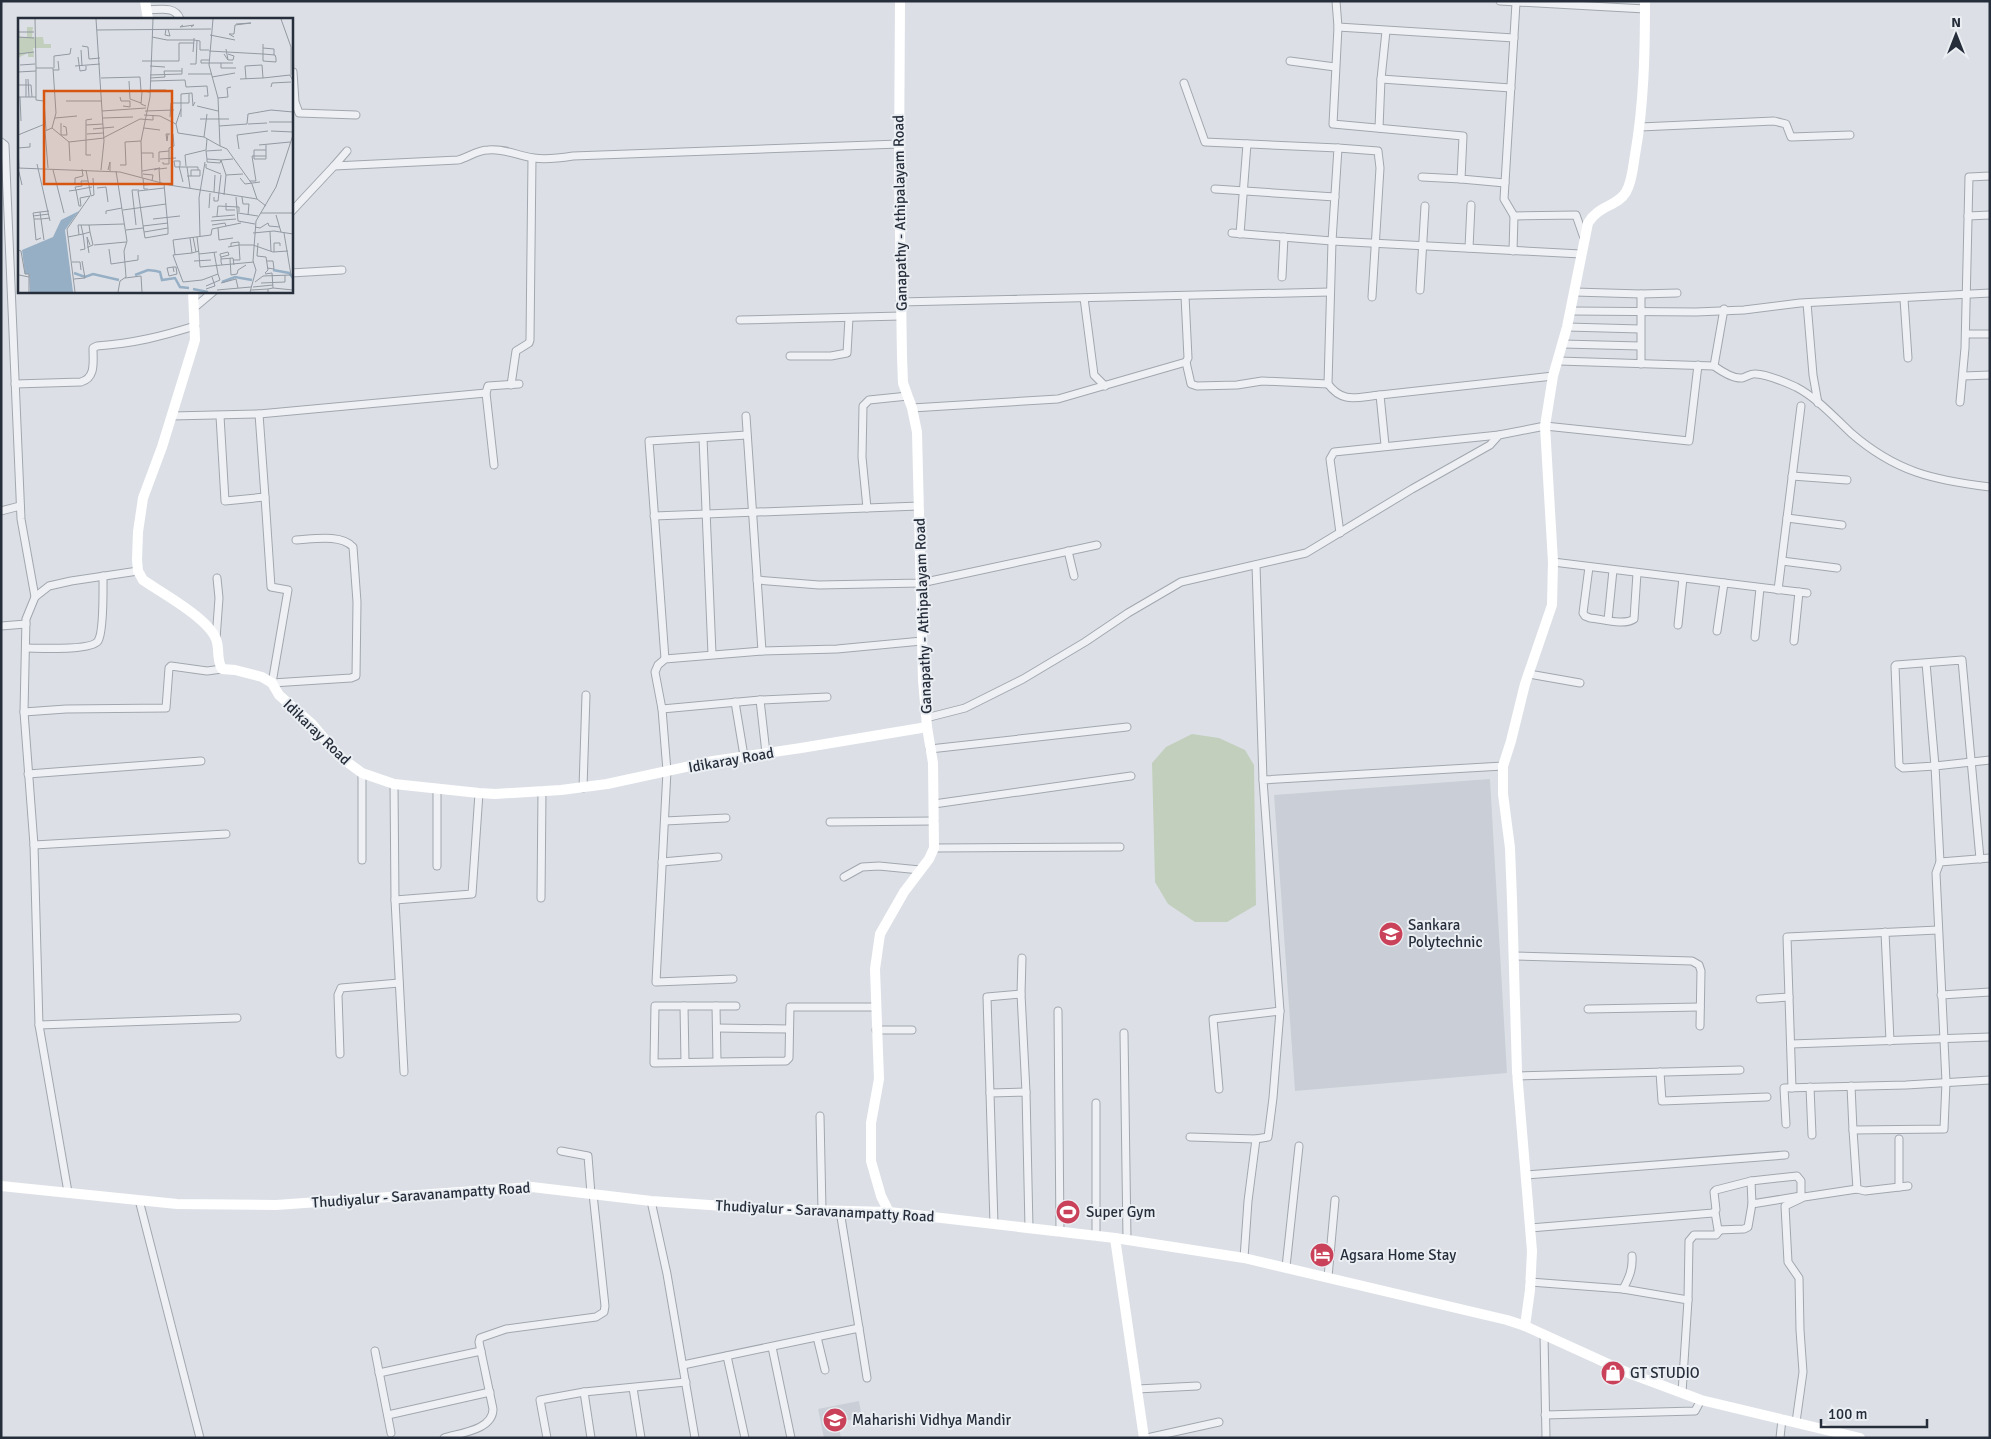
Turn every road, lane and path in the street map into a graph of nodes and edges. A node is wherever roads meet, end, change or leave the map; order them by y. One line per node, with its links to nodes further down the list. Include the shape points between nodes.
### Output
1 (900, 1): 22 (main road, Ganapathy - Athipalayam Road)
2 (1336, 1): 8 (street)
3 (1500, 1): 4 (street)
4 (1516, 3): 5 (street); 10 (street)
5 (1645, 5): 19 (main road, via 1644,94)
6 (147, 10): 7 (street, via 171,9)
7 (180, 18)
8 (1338, 27): 9 (street); 12 (street)
9 (1386, 30): 10 (street); 14 (street)
10 (1514, 38): 16 (street)
11 (1290, 60): 12 (street)
12 (1335, 67): 18 (street, via 1333,124)
13 (292, 72): 17 (street, via 299,114)
14 (1381, 79): 16 (street); 18 (street)
15 (1184, 83): 23 (street, via 1205,142)
16 (1511, 88): 31 (street)
17 (356, 114)
18 (1379, 128): 30 (street, via 1464,136)
19 (1640, 128): 20 (street, via 1774,121 1786,124 1791,137); 42 (main road, via 1630,184 1625,194 1594,214)
20 (1850, 135)
21 (1, 142): 91 (street, via 5,145)
22 (898, 144): 26 (street); 65 (main road, Ganapathy - Athipalayam Road)
23 (1247, 144): 24 (street); 33 (street)
24 (1338, 148): 34 (street); 44 (street, via 1378,151)
25 (347, 151): 27 (street)
26 (532, 158): 27 (street, via 490,149 458,160); 94 (street, via 530,340 517,350)
27 (334, 166): 37 (street)
28 (1990, 176): 40 (street, via 1969,177)
29 (1422, 177): 30 (street)
30 (1461, 178): 31 (street)
31 (1505, 183): 39 (street, via 1504,199)
32 (1215, 189): 33 (street)
33 (1243, 191): 34 (street); 41 (street, via 1236,234)
34 (1335, 197): 43 (street)
35 (1425, 206): 45 (street)
36 (1471, 206): 46 (street)
37 (292, 211)
38 (1990, 215): 40 (street)
39 (1514, 216): 42 (street, via 1576,215); 47 (street)
40 (1968, 216): 60 (street)
41 (1284, 237): 43 (street); 51 (street)
42 (1585, 238): 48 (main road)
43 (1332, 241): 44 (street); 55 (street)
44 (1376, 243): 45 (street); 62 (street)
45 (1422, 246): 46 (street); 52 (street)
46 (1469, 248): 47 (street)
47 (1513, 251): 48 (street)
48 (1581, 254): 56 (main road)
49 (342, 270): 50 (street)
50 (292, 273)
51 (1282, 277)
52 (1420, 290)
53 (193, 292): 67 (main road)
54 (213, 292): 67 (street)
55 (1330, 292): 61 (street); 93 (street)
56 (1575, 292): 59 (street); 69 (main road)
57 (1676, 293): 59 (street)
58 (1990, 293): 60 (street)
59 (1641, 294): 70 (street)
60 (1966, 294): 64 (street); 77 (street)
61 (1186, 296): 63 (street); 84 (street)
62 (1372, 297)
63 (1084, 298): 65 (street); 95 (street, via 1094,375)
64 (1904, 299): 66 (street); 82 (street)
65 (900, 302): 71 (main road, Ganapathy - Athipalayam Road)
66 (1807, 303): 68 (street); 100 (street)
67 (195, 307): 74 (main road)
68 (1724, 309): 70 (street); 87 (street)
69 (1571, 311): 70 (street); 75 (main road)
70 (1640, 311): 76 (street)
71 (901, 316): 72 (street); 98 (main road, Ganapathy - Athipalayam Road, via 903,383)
72 (849, 318): 73 (street); 81 (street, via 847,353)
73 (740, 320)
74 (195, 326): 91 (street, via 150,340 97,346 93,348 92,374 81,382); 104 (main road, via 195,340)
75 (1567, 327): 76 (street); 79 (main road)
76 (1640, 329): 80 (street)
77 (1966, 334): 78 (street); 90 (street)
78 (1990, 334)
79 (1563, 344): 80 (street); 83 (main road)
80 (1640, 346): 85 (street)
81 (790, 356)
82 (1908, 358)
83 (1559, 361): 85 (street); 89 (main road)
84 (1186, 362): 93 (street, via 1191,384 1196,386 1262,381); 95 (street)
85 (1641, 364): 86 (street)
86 (1698, 365): 87 (street); 107 (street, via 1689,441)
87 (1714, 366): 100 (street, via 1741,378 1756,373 1796,387)
88 (1990, 375): 90 (street)
89 (1554, 376): 97 (street); 107 (main road)
90 (1963, 376): 99 (street)
91 (15, 384): 117 (street)
92 (519, 384): 94 (street)
93 (1328, 384): 97 (street, via 1344,398)
94 (511, 385): 96 (street, via 488,386)
95 (1105, 386): 102 (street, via 1058,399)
96 (486, 393): 103 (street); 112 (street)
97 (1380, 395): 111 (street)
98 (908, 396): 102 (main road, Ganapathy - Athipalayam Road); 119 (street, via 870,400 863,406 862,457)
99 (1960, 402)
100 (1818, 403): 115 (street, via 1852,434 1900,467 1940,480)
101 (1801, 406): 113 (street)
102 (912, 408): 118 (main road, Ganapathy - Athipalayam Road, via 917,432)
103 (259, 414): 105 (street); 116 (street)
104 (172, 416): 105 (street); 136 (main road, via 143,498 138,532)
105 (220, 416): 116 (street, via 225,501)
106 (746, 416): 108 (street)
107 (1545, 426): 109 (street); 131 (main road)
108 (747, 435): 110 (street); 121 (street)
109 (1499, 435): 111 (street); 126 (street, via 1490,445)
110 (703, 438): 122 (street); 123 (street, via 649,441)
111 (1385, 445): 126 (street, via 1334,452 1330,459)
112 (494, 465)
113 (1792, 476): 114 (street); 124 (street)
114 (1847, 480)
115 (1990, 487)
116 (265, 497): 164 (street, via 271,587 288,590)
117 (20, 506): 120 (street); 147 (street)
118 (919, 506): 119 (street); 143 (main road, Ganapathy - Athipalayam Road)
119 (867, 508): 121 (street)
120 (1, 511)
121 (753, 512): 122 (street); 142 (street)
122 (706, 514): 123 (street); 159 (street)
123 (654, 516): 160 (street)
124 (1787, 518): 125 (street); 130 (street)
125 (1842, 525)
126 (1340, 533): 132 (street, via 1306,553)
127 (296, 540): 164 (street, via 345,540 353,548 357,672 351,678)
128 (1097, 544): 129 (street)
129 (1068, 551): 139 (street); 143 (street)
130 (1782, 561): 134 (street); 146 (street)
131 (1553, 562): 133 (street); 163 (main road, via 1552,605)
132 (1256, 565): 172 (street, via 1181,582 1023,679 965,708); 186 (street)
133 (1589, 567): 135 (street); 148 (street, via 1585,616)
134 (1837, 568)
135 (1613, 570): 137 (street); 148 (street)
136 (138, 571): 138 (street); 154 (main road, via 143,580 205,622)
137 (1637, 573): 141 (street); 148 (street, via 1634,619 1631,622)
138 (103, 576): 147 (street, via 49,586); 157 (street, via 101,629 96,643)
139 (1074, 576)
140 (217, 578): 154 (street)
141 (1683, 578): 144 (street); 150 (street)
142 (757, 580): 143 (street, via 819,585); 158 (street)
143 (921, 583): 155 (main road, Ganapathy - Athipalayam Road)
144 (1724, 583): 145 (street); 152 (street)
145 (1760, 588): 146 (street); 153 (street)
146 (1778, 590): 156 (street, via 1803,592)
147 (35, 597): 149 (street)
148 (1608, 620)
149 (26, 624): 151 (street); 157 (street)
150 (1678, 625)
151 (1, 626)
152 (1717, 631)
153 (1755, 637)
154 (216, 639): 162 (main road)
155 (922, 641): 158 (street, via 837,649); 172 (main road, Ganapathy - Athipalayam Road)
156 (1794, 641)
157 (26, 648): 171 (street)
158 (762, 650): 159 (street)
159 (712, 654): 160 (street)
160 (665, 658): 170 (street, via 655,672)
161 (1926, 663): 179 (street, via 1962,660); 181 (street); 181 (street, via 1894,668 1899,765 1903,768)
162 (222, 669): 164 (main road, Idikaray Road, via 262,677); 171 (street, via 207,671 171,666 166,708 75,708)
163 (1529, 674): 165 (street); 180 (main road)
164 (272, 683): 183 (main road, Idikaray Road, via 279,695 312,724 339,756)
165 (1580, 683)
166 (586, 695): 188 (street)
167 (827, 697): 168 (street)
168 (760, 700): 169 (street); 175 (street)
169 (735, 702): 170 (street); 176 (street)
170 (662, 709): 182 (street)
171 (24, 712): 184 (street)
172 (927, 722): 174 (main road, Ganapathy - Athipalayam Road); 175 (main road, Idikaray Road)
173 (1127, 727): 174 (street)
174 (930, 749): 192 (main road, Ganapathy - Athipalayam Road)
175 (766, 753): 176 (main road, Idikaray Road)
176 (744, 756): 182 (main road, Idikaray Road)
177 (1990, 760): 179 (street)
178 (201, 761): 184 (street)
179 (1972, 762): 181 (street); 203 (street)
180 (1503, 766): 186 (street); 214 (main road)
181 (1935, 766): 206 (street)
182 (667, 771): 188 (main road, Idikaray Road); 194 (street)
183 (362, 773): 187 (main road, Idikaray Road); 204 (street)
184 (28, 774): 198 (street)
185 (1131, 776): 192 (street)
186 (1263, 780): 230 (street)
187 (394, 784): 189 (main road, Idikaray Road); 211 (street)
188 (583, 788): 190 (main road, Idikaray Road)
189 (436, 789): 191 (main road, Idikaray Road); 207 (street)
190 (542, 791): 191 (main road, Idikaray Road); 210 (street)
191 (479, 793): 211 (street, via 472,894)
192 (934, 804): 195 (main road, Ganapathy - Athipalayam Road)
193 (726, 818): 194 (street)
194 (665, 821): 205 (street)
195 (934, 821): 196 (street); 200 (main road, Ganapathy - Athipalayam Road)
196 (830, 822)
197 (226, 834): 198 (street)
198 (34, 845): 232 (street)
199 (1120, 847): 200 (street)
200 (934, 848): 208 (main road)
201 (718, 857): 205 (street)
202 (1990, 858): 203 (street)
203 (1980, 859): 206 (street)
204 (362, 860)
205 (662, 862): 216 (street, via 656,982)
206 (1940, 862): 212 (street, via 1936,873)
207 (438, 866)
208 (920, 870): 209 (street, via 862,867); 226 (main road, via 880,934 875,969)
209 (844, 877)
210 (541, 898)
211 (395, 900): 217 (street)
212 (1938, 930): 213 (street); 220 (street)
213 (1885, 932): 221 (street, via 1788,937); 241 (street)
214 (1514, 956): 227 (street, via 1692,961 1699,965); 249 (main road)
215 (1022, 958): 219 (street)
216 (733, 979)
217 (399, 983): 243 (street, via 341,988 338,995); 247 (street)
218 (1990, 992): 220 (street)
219 (1021, 994): 256 (street); 257 (street, via 987,997)
220 (1941, 995): 240 (street)
221 (1789, 998): 222 (street); 242 (street)
222 (1760, 999)
223 (684, 1006): 224 (street); 245 (street); 245 (street, via 655,1006 654,1063)
224 (716, 1006): 225 (street); 234 (street)
225 (736, 1006)
226 (875, 1007): 235 (street, via 790,1007); 236 (main road)
227 (1700, 1007): 228 (street); 233 (street)
228 (1588, 1008)
229 (1058, 1011): 290 (street)
230 (1280, 1011): 255 (street, via 1213,1019); 265 (street, via 1268,1137)
231 (237, 1018): 232 (street)
232 (38, 1025): 276 (street)
233 (1700, 1026)
234 (717, 1028): 235 (street); 244 (street)
235 (789, 1028): 244 (street, via 789,1058 786,1061)
236 (876, 1030): 237 (street); 284 (main road, via 879,1079 871,1123 871,1161 880,1196)
237 (912, 1030)
238 (1124, 1033): 293 (street)
239 (1990, 1037): 240 (street)
240 (1943, 1038): 241 (street); 251 (street)
241 (1890, 1041): 242 (street)
242 (1791, 1044): 254 (street)
243 (340, 1054)
244 (717, 1061): 245 (street)
245 (685, 1062)
246 (1740, 1070): 248 (street)
247 (404, 1072)
248 (1660, 1072): 249 (street); 258 (street, via 1662,1101)
249 (1517, 1076): 270 (main road)
250 (1990, 1080): 251 (street)
251 (1946, 1082): 252 (street); 262 (street, via 1944,1129)
252 (1851, 1086): 253 (street); 262 (street)
253 (1810, 1087): 254 (street); 263 (street)
254 (1792, 1088): 261 (street, via 1784,1088)
255 (1219, 1089)
256 (1026, 1092): 257 (street); 287 (street)
257 (990, 1093): 286 (street)
258 (1767, 1097)
259 (1096, 1103): 291 (street)
260 (820, 1116): 282 (street)
261 (1786, 1124)
262 (1853, 1130): 275 (street)
263 (1812, 1135)
264 (1190, 1137): 265 (street)
265 (1256, 1139): 295 (street)
266 (1899, 1139): 274 (street)
267 (1299, 1146): 296 (street)
268 (561, 1151): 277 (street, via 588,1156)
269 (1785, 1155): 270 (street)
270 (1526, 1175): 288 (main road)
271 (1751, 1181): 281 (street); 281 (street, via 1798,1176 1802,1192 1801,1196); 285 (street, via 1716,1190)
272 (1, 1186): 276 (main road, Thudiyalur - Saravanampatty Road)
273 (1908, 1186): 274 (street)
274 (1899, 1187): 275 (street)
275 (1857, 1189): 325 (street, via 1804,1197 1785,1206 1788,1262 1799,1278 1803,1372)
276 (68, 1192): 278 (main road, Thudiyalur - Saravanampatty Road)
277 (592, 1194): 278 (main road, Thudiyalur - Saravanampatty Road, via 532,1187 276,1205 177,1204); 280 (main road, Thudiyalur - Saravanampatty Road); 307 (street, via 604,1312 596,1317 506,1329 480,1338)
278 (139, 1200): 327 (street)
279 (1334, 1200): 297 (street)
280 (650, 1201): 282 (main road, Thudiyalur - Saravanampatty Road); 309 (street)
281 (1752, 1204): 289 (street, via 1748,1227)
282 (822, 1210): 283 (main road, Thudiyalur - Saravanampatty Road)
283 (840, 1211): 284 (main road, Thudiyalur - Saravanampatty Road); 302 (street)
284 (889, 1212): 286 (main road, Thudiyalur - Saravanampatty Road)
285 (1715, 1212): 288 (street); 289 (street, via 1716,1228)
286 (994, 1224): 287 (main road, Thudiyalur - Saravanampatty Road)
287 (1029, 1228): 290 (main road, Thudiyalur - Saravanampatty Road)
288 (1530, 1228): 298 (main road)
289 (1720, 1230): 300 (street, via 1716,1235 1694,1235 1689,1241)
290 (1060, 1232): 291 (main road, Thudiyalur - Saravanampatty Road)
291 (1096, 1236): 292 (main road, Thudiyalur - Saravanampatty Road)
292 (1115, 1238): 293 (main road, Thudiyalur - Saravanampatty Road); 316 (main road)
293 (1127, 1239): 295 (main road, Thudiyalur - Saravanampatty Road)
294 (1632, 1256): 299 (street, via 1630,1275)
295 (1244, 1258): 296 (main road, Thudiyalur - Saravanampatty Road)
296 (1286, 1267): 297 (main road, Thudiyalur - Saravanampatty Road)
297 (1328, 1277): 301 (main road, Thudiyalur - Saravanampatty Road)
298 (1530, 1282): 299 (street); 301 (main road)
299 (1623, 1289): 300 (street)
300 (1688, 1300): 319 (street)
301 (1525, 1326): 303 (main road, Thudiyalur - Saravanampatty Road)
302 (859, 1328): 304 (street); 312 (street)
303 (1544, 1335): 319 (main road, Thudiyalur - Saravanampatty Road); 322 (street)
304 (817, 1337): 305 (street); 310 (street)
305 (772, 1346): 308 (street); 334 (street)
306 (375, 1351): 311 (street)
307 (481, 1351): 311 (street); 317 (street)
308 (727, 1356): 309 (street); 333 (street)
309 (683, 1365): 313 (street)
310 (825, 1370)
311 (379, 1372): 321 (street)
312 (867, 1378)
313 (686, 1382): 315 (street); 332 (street)
314 (1197, 1386): 316 (street)
315 (633, 1388): 318 (street); 331 (street)
316 (1137, 1389): 335 (main road)
317 (490, 1392): 321 (street); 328 (street, via 493,1410 490,1421)
318 (584, 1392): 329 (street, via 540,1400); 330 (street)
319 (1682, 1393): 320 (main road, Thudiyalur - Saravanampatty Road)
320 (1701, 1400): 322 (street, via 1695,1411); 323 (main road, Thudiyalur - Saravanampatty Road)
321 (388, 1415): 326 (street)
322 (1545, 1415): 336 (street)
323 (1782, 1419): 325 (main road, Thudiyalur - Saravanampatty Road); 337 (street)
324 (1219, 1422): 335 (street)
325 (1796, 1422): 338 (main road, Thudiyalur - Saravanampatty Road)
326 (391, 1433)
327 (200, 1438)
328 (444, 1438)
329 (547, 1438)
330 (591, 1438)
331 (641, 1438)
332 (695, 1438)
333 (745, 1438)
334 (791, 1438)
335 (1145, 1438)
336 (1546, 1438)
337 (1780, 1438)
338 (1860, 1438)

